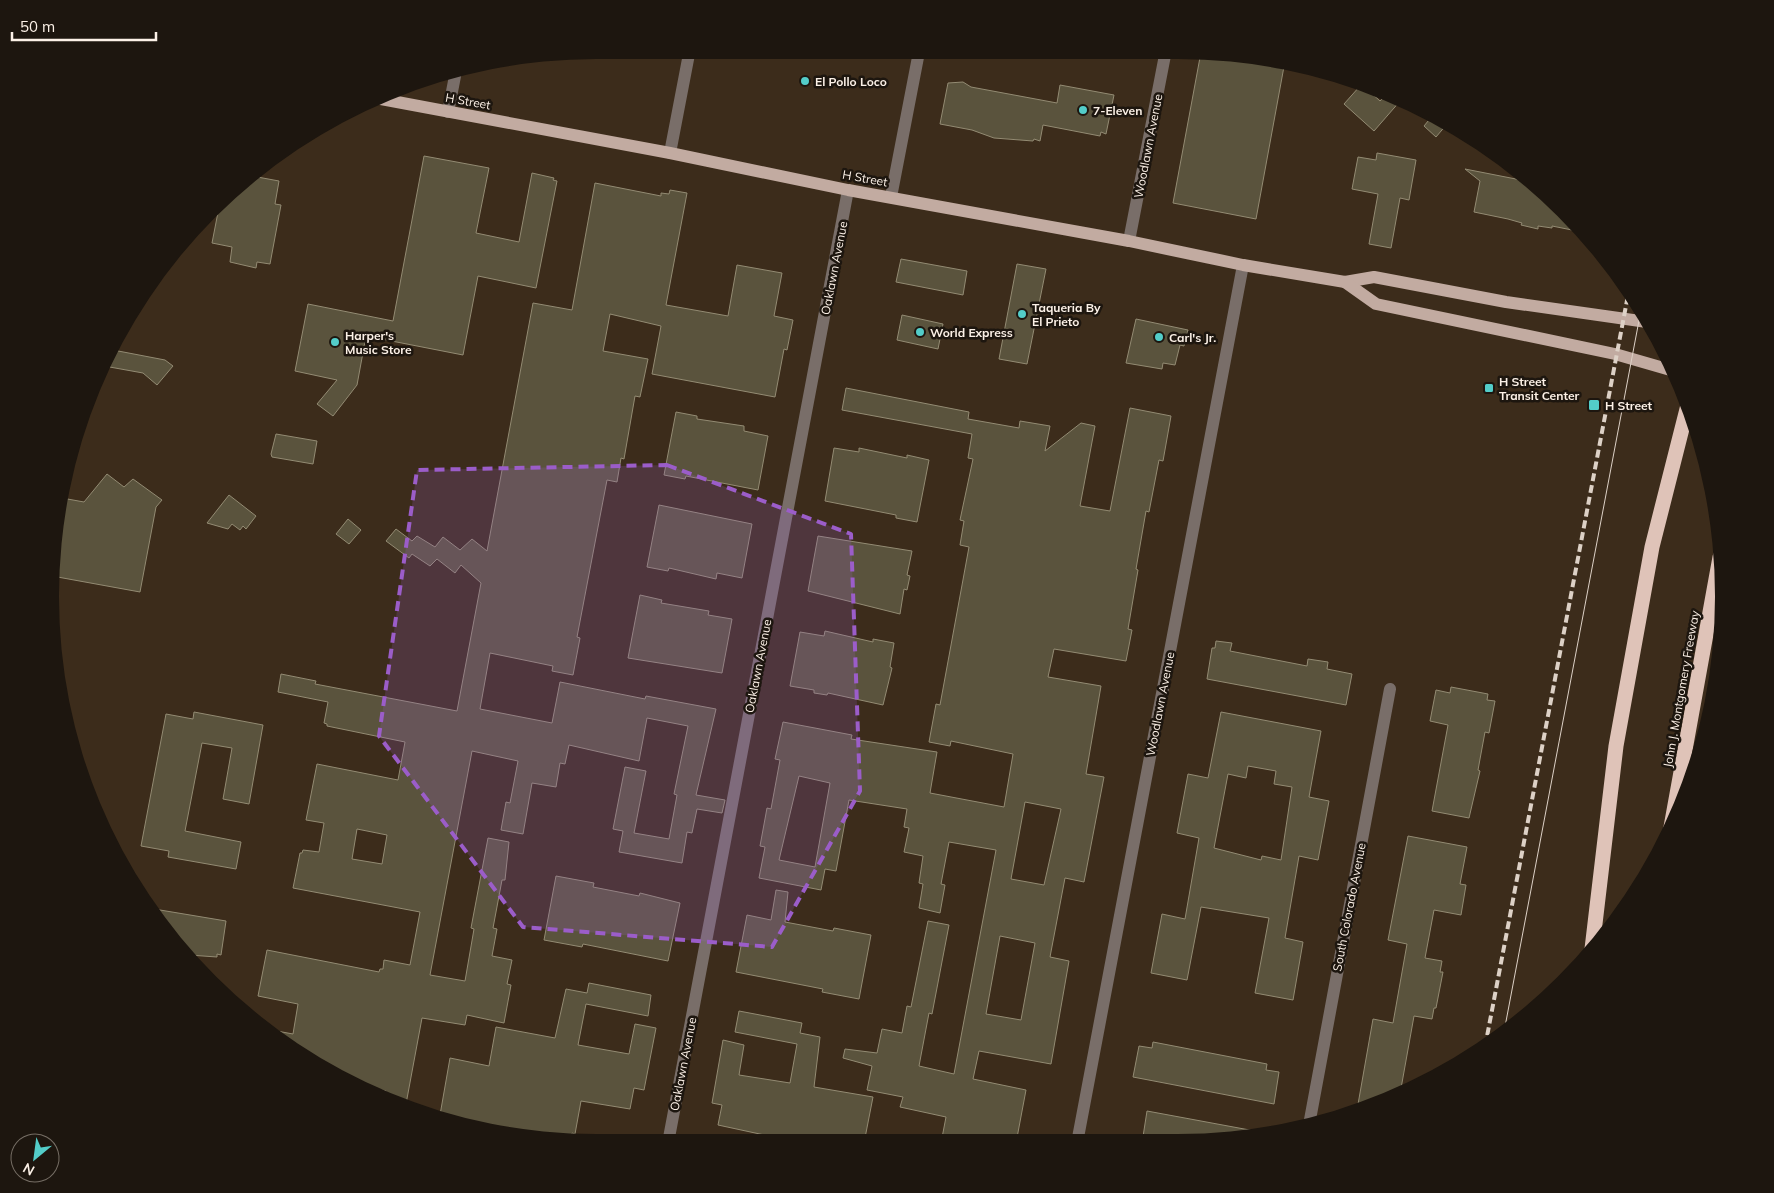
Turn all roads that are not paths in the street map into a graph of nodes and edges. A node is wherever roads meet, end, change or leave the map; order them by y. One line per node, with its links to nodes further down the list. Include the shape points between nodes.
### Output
1 (687, 59): 7 (street)
2 (918, 59): 9 (street)
3 (1164, 59): 10 (street, Woodlawn Avenue)
4 (455, 78): 6 (street)
5 (390, 101): 6 (main road, H Street)
6 (448, 112): 7 (main road, H Street)
7 (670, 153): 8 (main road, H Street)
8 (848, 190): 9 (main road, H Street); 21 (street, Oaklawn Avenue)
9 (891, 197): 10 (main road, H Street)
10 (1129, 242): 11 (main road, H Street)
11 (1243, 266): 12 (main road, H Street); 22 (street, Woodlawn Avenue)
12 (1345, 282): 13 (main road, H Street, via 1374,277 1506,302); 14 (main road, H Street, via 1376,304 1615,354)
13 (1639, 321)
14 (1664, 369)
15 (1685, 418): 19 (highway, via 1652,548 1616,746)
16 (1715, 587): 18 (highway, John J. Montgomery Freeway)
17 (1390, 690): 20 (street, South Colorado Avenue)
18 (1677, 795)
19 (1593, 937)
20 (1310, 1118)
21 (670, 1134)
22 (1079, 1134)

